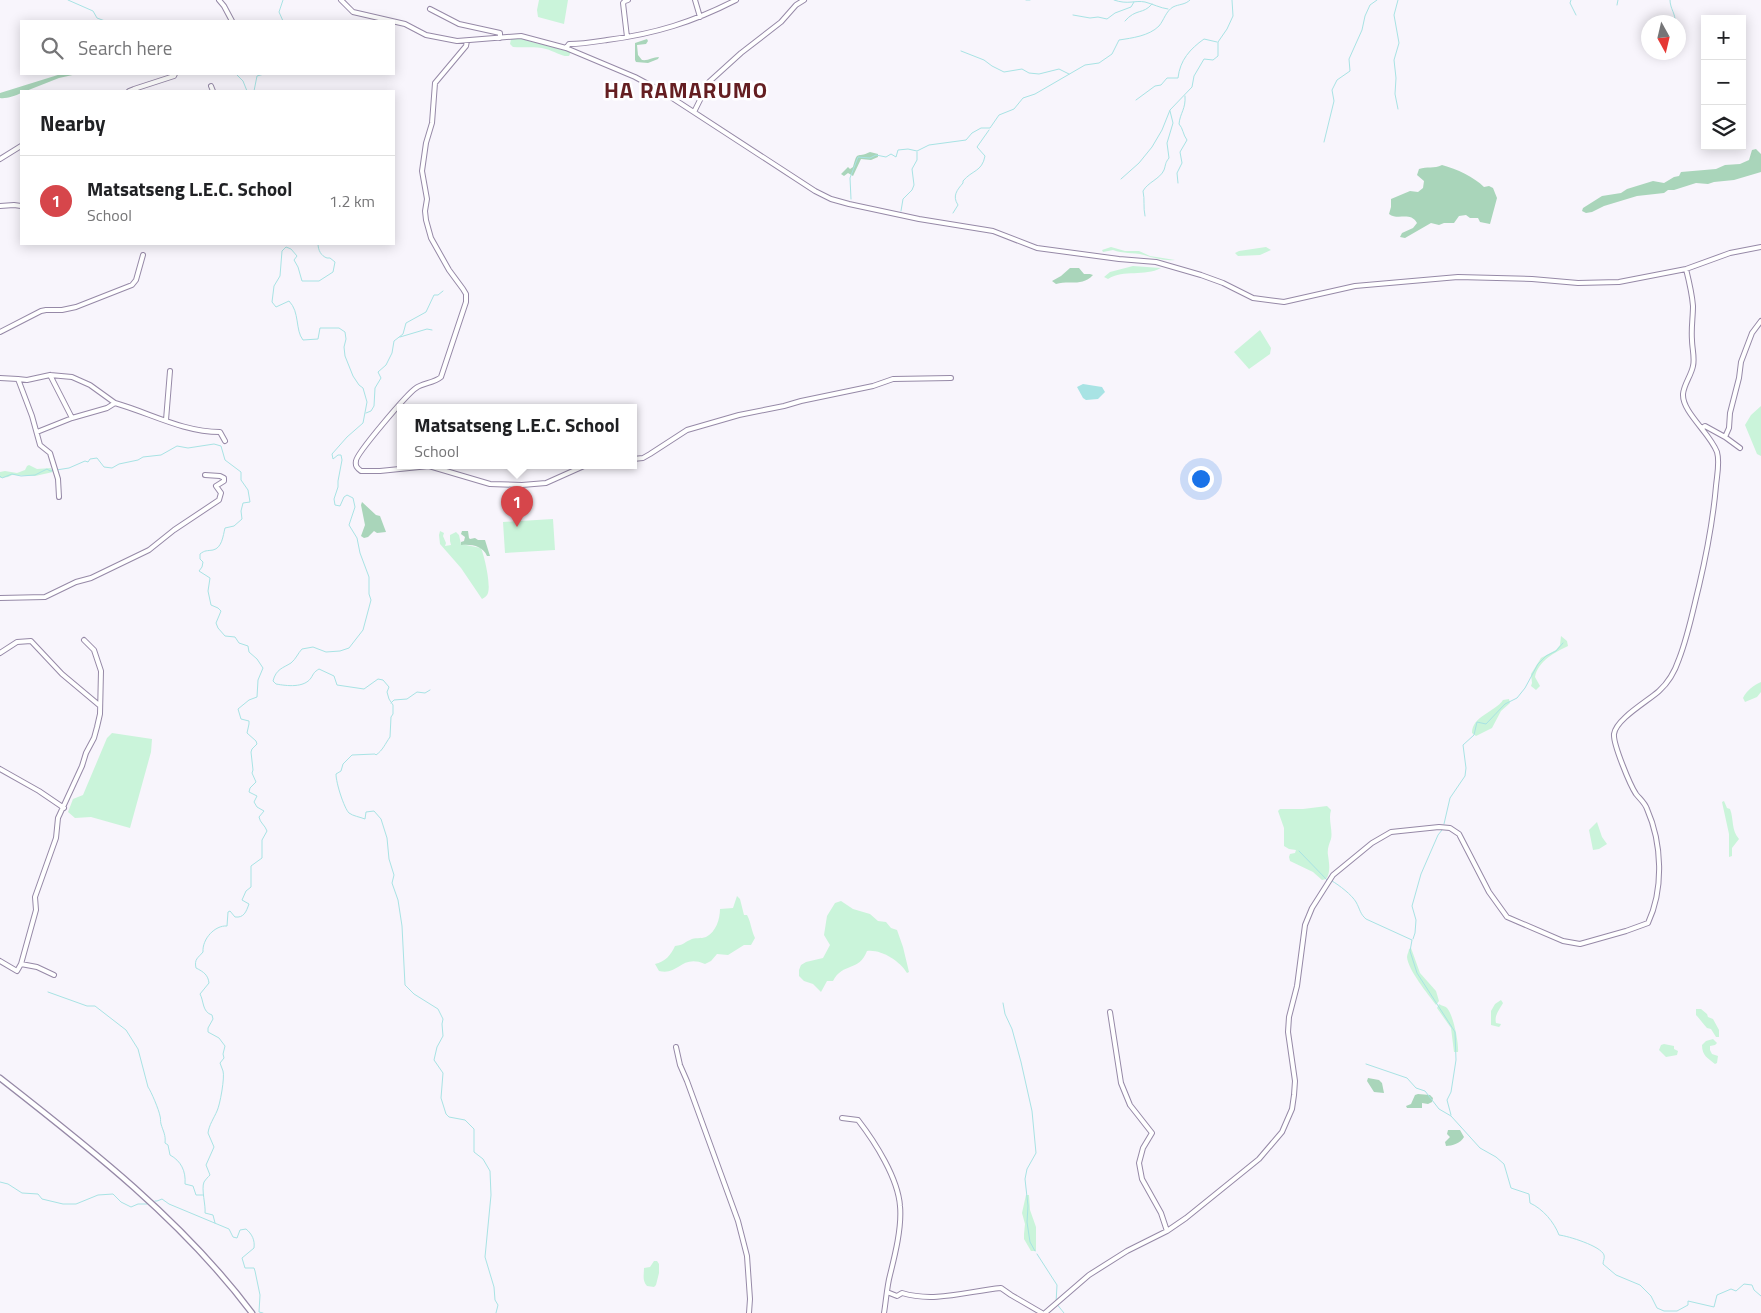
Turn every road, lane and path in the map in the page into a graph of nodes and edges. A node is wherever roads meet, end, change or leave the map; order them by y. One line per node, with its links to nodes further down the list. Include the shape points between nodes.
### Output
1 (219, 0): 9 (street)
2 (340, 0): 10 (street, via 353,12)
3 (628, 0): 12 (street, via 623,3)
4 (695, 0): 8 (street)
5 (736, 0): 8 (street)
6 (804, 0): 20 (street, via 709,82)
7 (430, 9): 13 (street, via 459,24 500,33)
8 (700, 17): 12 (street, via 667,29)
9 (231, 20)
10 (388, 20)
11 (395, 22): 14 (street, via 426,35)
12 (628, 37): 15 (street, via 569,44)
13 (500, 38): 14 (street); 15 (street, via 521,36)
14 (467, 41): 36 (street, via 435,83 432,123 422,171 427,199 426,220 431,238 466,294 466,302 441,377 416,388)
15 (566, 48): 20 (street, via 635,77)
16 (174, 75): 18 (street)
17 (211, 86): 19 (street)
18 (136, 90)
19 (213, 90)
20 (694, 112): 27 (street, via 815,192 831,199 919,219 993,231 1037,248 1156,262 1202,275 1253,298 1284,302 1355,286 1458,277 1619,282)
21 (20, 147): 22 (street)
22 (0, 159)
23 (0, 206): 24 (street)
24 (20, 206)
25 (1761, 247): 27 (street, via 1730,253)
26 (143, 255): 29 (street, via 132,285 76,307 41,311)
27 (1686, 269): 40 (street, via 1693,308 1694,366 1683,394 1684,404)
28 (1761, 321): 42 (street, via 1752,333 1741,362)
29 (0, 332)
30 (170, 371): 39 (street)
31 (50, 374): 34 (street); 35 (street, via 82,381); 38 (street)
32 (0, 378): 34 (street)
33 (951, 378): 45 (street, via 893,379 739,415 687,430)
34 (18, 379): 41 (street)
35 (114, 403): 38 (street); 39 (street)
36 (401, 404)
37 (397, 408): 46 (street, via 357,456 355,463 361,471)
38 (72, 418): 41 (street)
39 (166, 420): 43 (street, via 187,428 220,432)
40 (1702, 428): 42 (street, via 1705,426); 64 (street, via 1717,453 1718,468 1711,533 1694,609 1673,674 1661,689 1620,721 1614,736 1623,764 1636,794 1647,808 1654,830 1660,874 1657,898 1648,923 1580,944 1563,941 1507,917 1489,892 1459,834 1450,828 1391,832 1372,842 1333,875 1304,925 1288,1032 1294,1095 1282,1132 1243,1173)
41 (37, 432): 50 (street, via 40,445 50,453)
42 (1726, 437): 44 (street)
43 (225, 441)
44 (1740, 448)
45 (637, 459)
46 (399, 469)
47 (438, 469): 48 (street, via 500,485 546,483)
48 (577, 469)
49 (205, 475): 51 (street, via 224,478 216,486 221,493 219,500 149,550 45,597)
50 (59, 497)
51 (0, 598)
52 (84, 640): 54 (street, via 99,661)
53 (0, 653): 54 (street, via 17,642 31,641)
54 (99, 706): 56 (street, via 94,738)
55 (0, 769): 56 (street)
56 (64, 808): 58 (street, via 58,818 56,838 36,897 36,910)
57 (0, 961): 58 (street, via 17,971)
58 (21, 964): 59 (street)
59 (54, 975)
60 (1110, 1012): 64 (street, via 1120,1083 1130,1105 1152,1132 1140,1157 1142,1179)
61 (676, 1047): 67 (street, via 748,1256)
62 (0, 1078): 66 (main road, via 158,1208)
63 (842, 1118): 65 (street, via 858,1120 897,1190 899,1224)
64 (1167, 1231): 69 (street, via 1089,1275)
65 (887, 1292): 68 (street); 69 (street, via 897,1296 902,1292 936,1297 1001,1288)
66 (252, 1313)
67 (749, 1313)
68 (884, 1313)
69 (1043, 1313)

